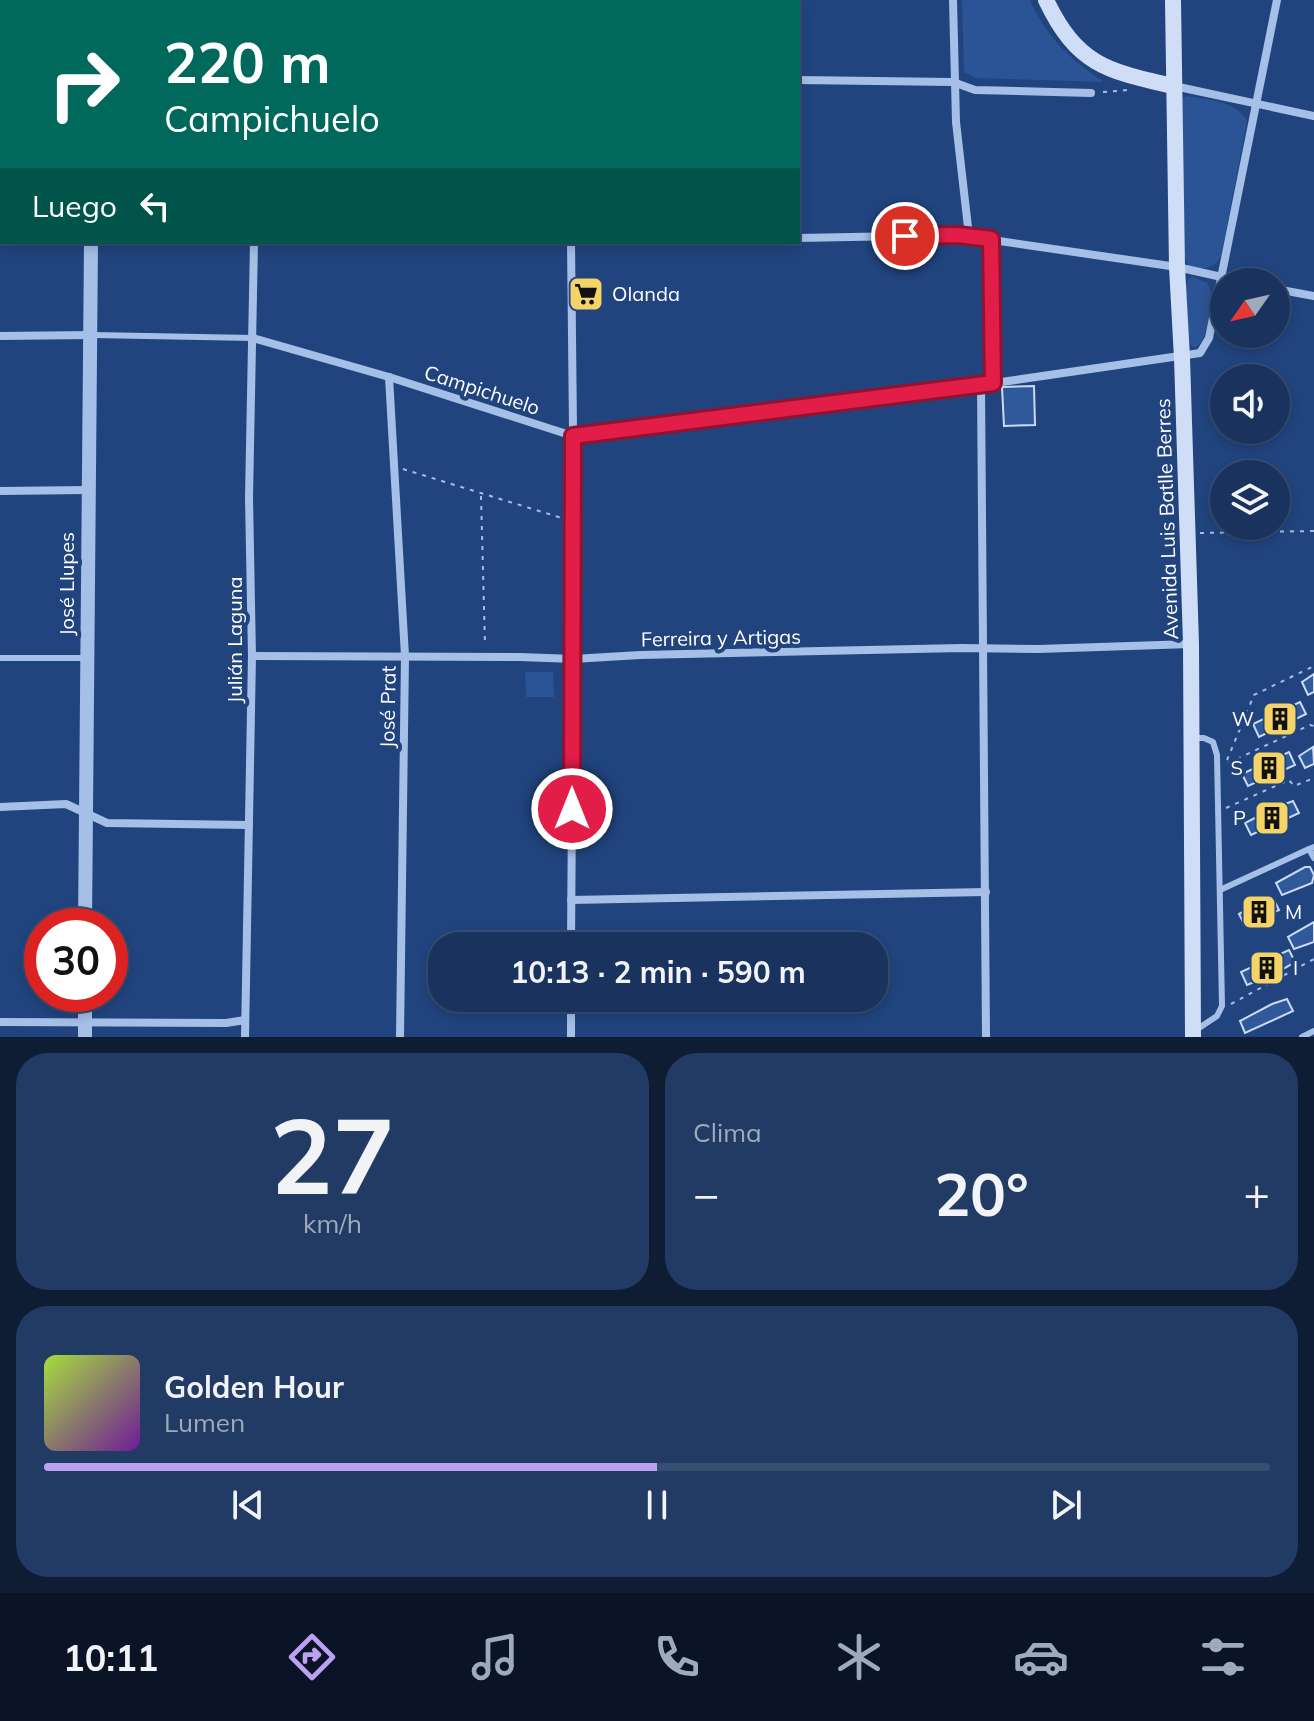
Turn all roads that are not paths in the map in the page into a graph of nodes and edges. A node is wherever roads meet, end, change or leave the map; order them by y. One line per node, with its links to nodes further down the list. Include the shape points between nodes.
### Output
1 (953, 0): 6 (street)
2 (1046, 0): 7 (main road, via 1082,53 1121,74)
3 (1173, 0): 7 (main road, Avenida Luis Batlle Berres)
4 (1277, 0): 9 (street)
5 (800, 80): 6 (street)
6 (953, 82): 8 (street, via 975,90); 11 (street)
7 (1173, 86): 9 (street); 17 (main road, Avenida Luis Batlle Berres)
8 (1091, 93)
9 (1255, 105): 10 (street); 18 (street)
10 (1314, 116)
11 (969, 236): 12 (street); 13 (street)
12 (800, 238)
13 (991, 239): 17 (street); 28 (street)
14 (91, 244): 23 (street, José Llupes)
15 (254, 244): 25 (street, Julián Laguna)
16 (571, 244): 30 (street)
17 (1177, 267): 19 (street); 26 (main road, Avenida Luis Batlle Berres)
18 (1224, 268)
19 (1210, 274)
20 (1290, 292): 21 (street)
21 (1314, 296)
22 (1210, 329): 26 (street, via 1200,353)
23 (92, 335): 24 (street); 25 (lane); 31 (street, José Llupes)
24 (0, 336)
25 (253, 338): 27 (street, Campichuelo); 35 (street, Julián Laguna)
26 (1182, 358): 28 (street, Campichuelo); 33 (main road, Avenida Luis Batlle Berres)
27 (389, 377): 30 (street, Campichuelo); 36 (street, José Prat)
28 (993, 383): 29 (street, Campichuelo)
29 (981, 385): 30 (street, Campichuelo); 34 (street)
30 (573, 436): 39 (street)
31 (88, 490): 32 (street); 38 (street, José Llupes)
32 (0, 491)
33 (1191, 644): 34 (street, Ferreira y Artigas); 40 (main road, Avenida Luis Batlle Berres)
34 (984, 648): 39 (street, Ferreira y Artigas); 47 (street)
35 (252, 656): 36 (street, Ferreira y Artigas); 43 (street, Julián Laguna)
36 (405, 656): 39 (street, Ferreira y Artigas); 58 (street, José Prat)
37 (0, 658): 38 (lane)
38 (87, 658): 42 (street, José Llupes)
39 (573, 659): 48 (street)
40 (1191, 738): 46 (lane, via 1213,742 1217,755); 56 (main road, Avenida Luis Batlle Berres)
41 (0, 807): 42 (street, via 66,804)
42 (85, 813): 43 (street, via 107,823); 49 (street, José Llupes)
43 (249, 825): 52 (street, Julián Laguna)
44 (1312, 848): 45 (lane); 46 (lane)
45 (1314, 858)
46 (1220, 890): 56 (lane, via 1222,1006)
47 (986, 892): 48 (street); 60 (street)
48 (571, 900): 50 (street)
49 (85, 908)
50 (571, 932)
51 (571, 1012): 59 (street)
52 (245, 1020): 54 (street); 57 (street, Julián Laguna)
53 (0, 1022): 54 (street)
54 (85, 1029)
55 (1314, 1031): 61 (lane)
56 (1193, 1035)
57 (245, 1037)
58 (400, 1037)
59 (571, 1037)
60 (986, 1037)
61 (1302, 1037)

